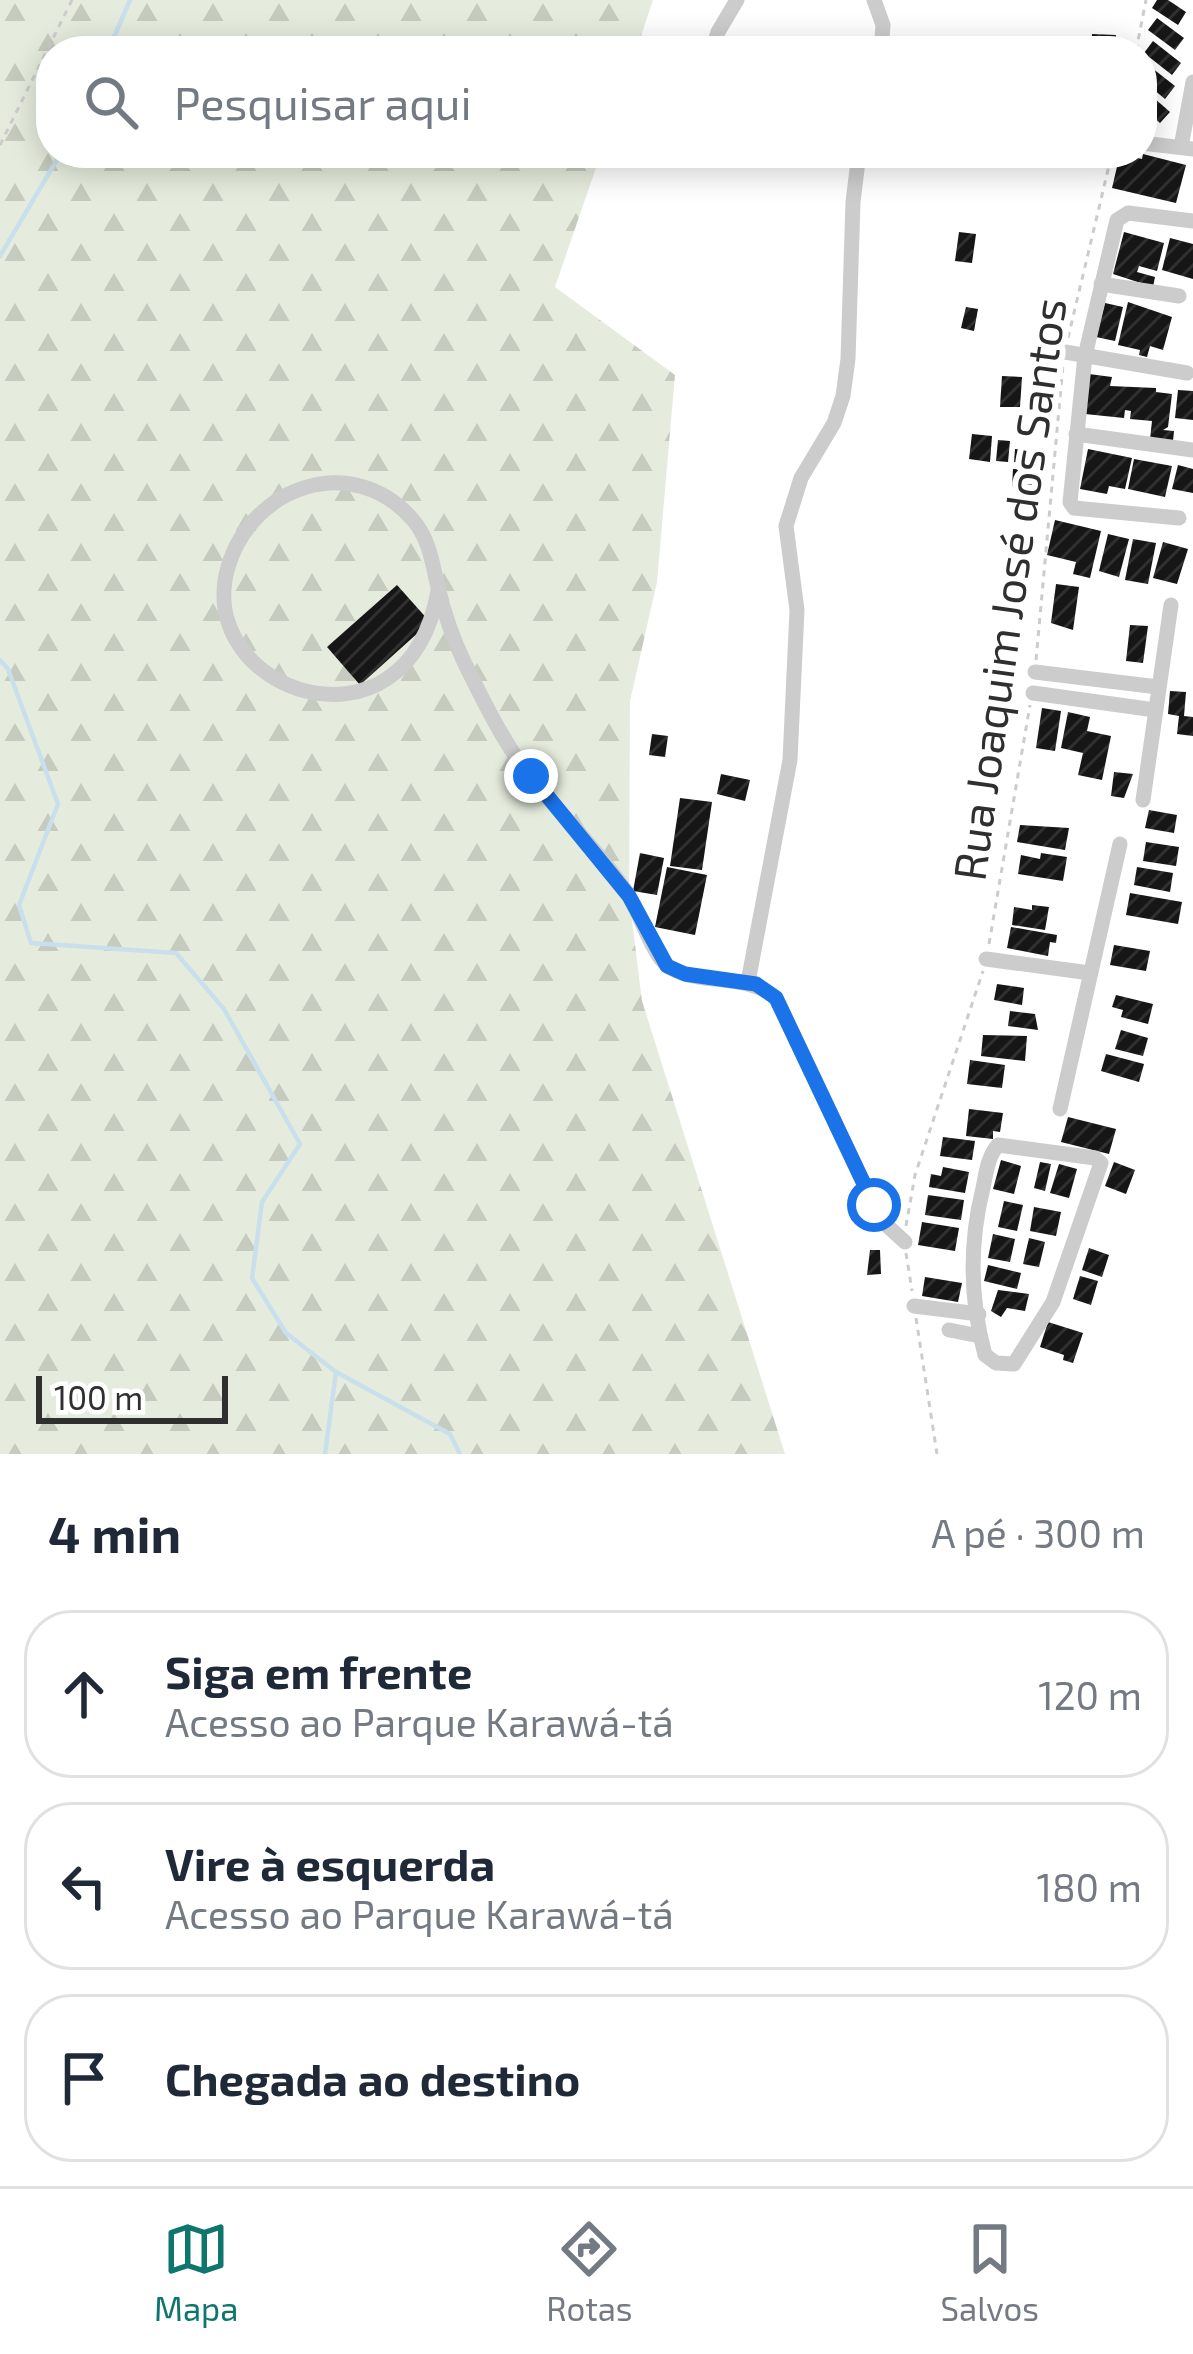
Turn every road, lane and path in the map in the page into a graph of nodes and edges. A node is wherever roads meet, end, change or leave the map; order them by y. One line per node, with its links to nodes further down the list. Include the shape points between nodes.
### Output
1 (72, 0): 5 (path)
2 (737, 0): 6 (street)
3 (874, 0): 7 (street)
4 (1146, 0): 8 (path)
5 (54, 36)
6 (719, 36)
7 (882, 36)
8 (1139, 36)
9 (36, 72): 11 (path)
10 (1193, 82): 13 (street)
11 (0, 145)
12 (1157, 145): 13 (street)
13 (1187, 148)
14 (858, 168): 35 (street, via 843,395 800,478 786,526 797,610 790,760)
15 (1108, 168): 19 (path, Rua Joaquim José dos Santos)
16 (1193, 221): 17 (street, via 1120,215)
17 (1101, 284): 18 (street); 20 (street)
18 (1179, 296)
19 (1065, 352): 20 (street); 27 (path, Rua Joaquim José dos Santos)
20 (1085, 356): 21 (street); 22 (street)
21 (1187, 373)
22 (1076, 434): 23 (street); 24 (street, via 1071,506)
23 (1193, 450)
24 (1179, 518)
25 (439, 591): 25 (street, via 418,651 392,676 361,692 326,696 261,670 238,642 226,574 258,512 320,483 355,485 413,521 431,550); 35 (street, via 463,661 516,757 629,896 663,961 685,974)
26 (1171, 605): 28 (street)
27 (1035, 672): 28 (street)
28 (1158, 687): 30 (street)
29 (1033, 692): 30 (street); 33 (path, Rua Joaquim José dos Santos)
30 (1155, 710): 31 (street)
31 (1143, 800)
32 (1120, 844): 34 (street)
33 (986, 959): 34 (street); 37 (path, Rua Joaquim José dos Santos, via 915,1175)
34 (1090, 974): 36 (street)
35 (748, 982): 37 (street, via 786,1012 874,1205)
36 (1060, 1109)
37 (905, 1242): 38 (path, Rua Joaquim José dos Santos)
38 (914, 1306): 39 (street); 42 (path, Rua Joaquim José dos Santos)
39 (979, 1314): 41 (street); 41 (street, via 971,1247 995,1147 1095,1158 1101,1163 1053,1302 1013,1364 988,1359)
40 (949, 1330): 41 (street)
41 (980, 1336)
42 (937, 1454)

